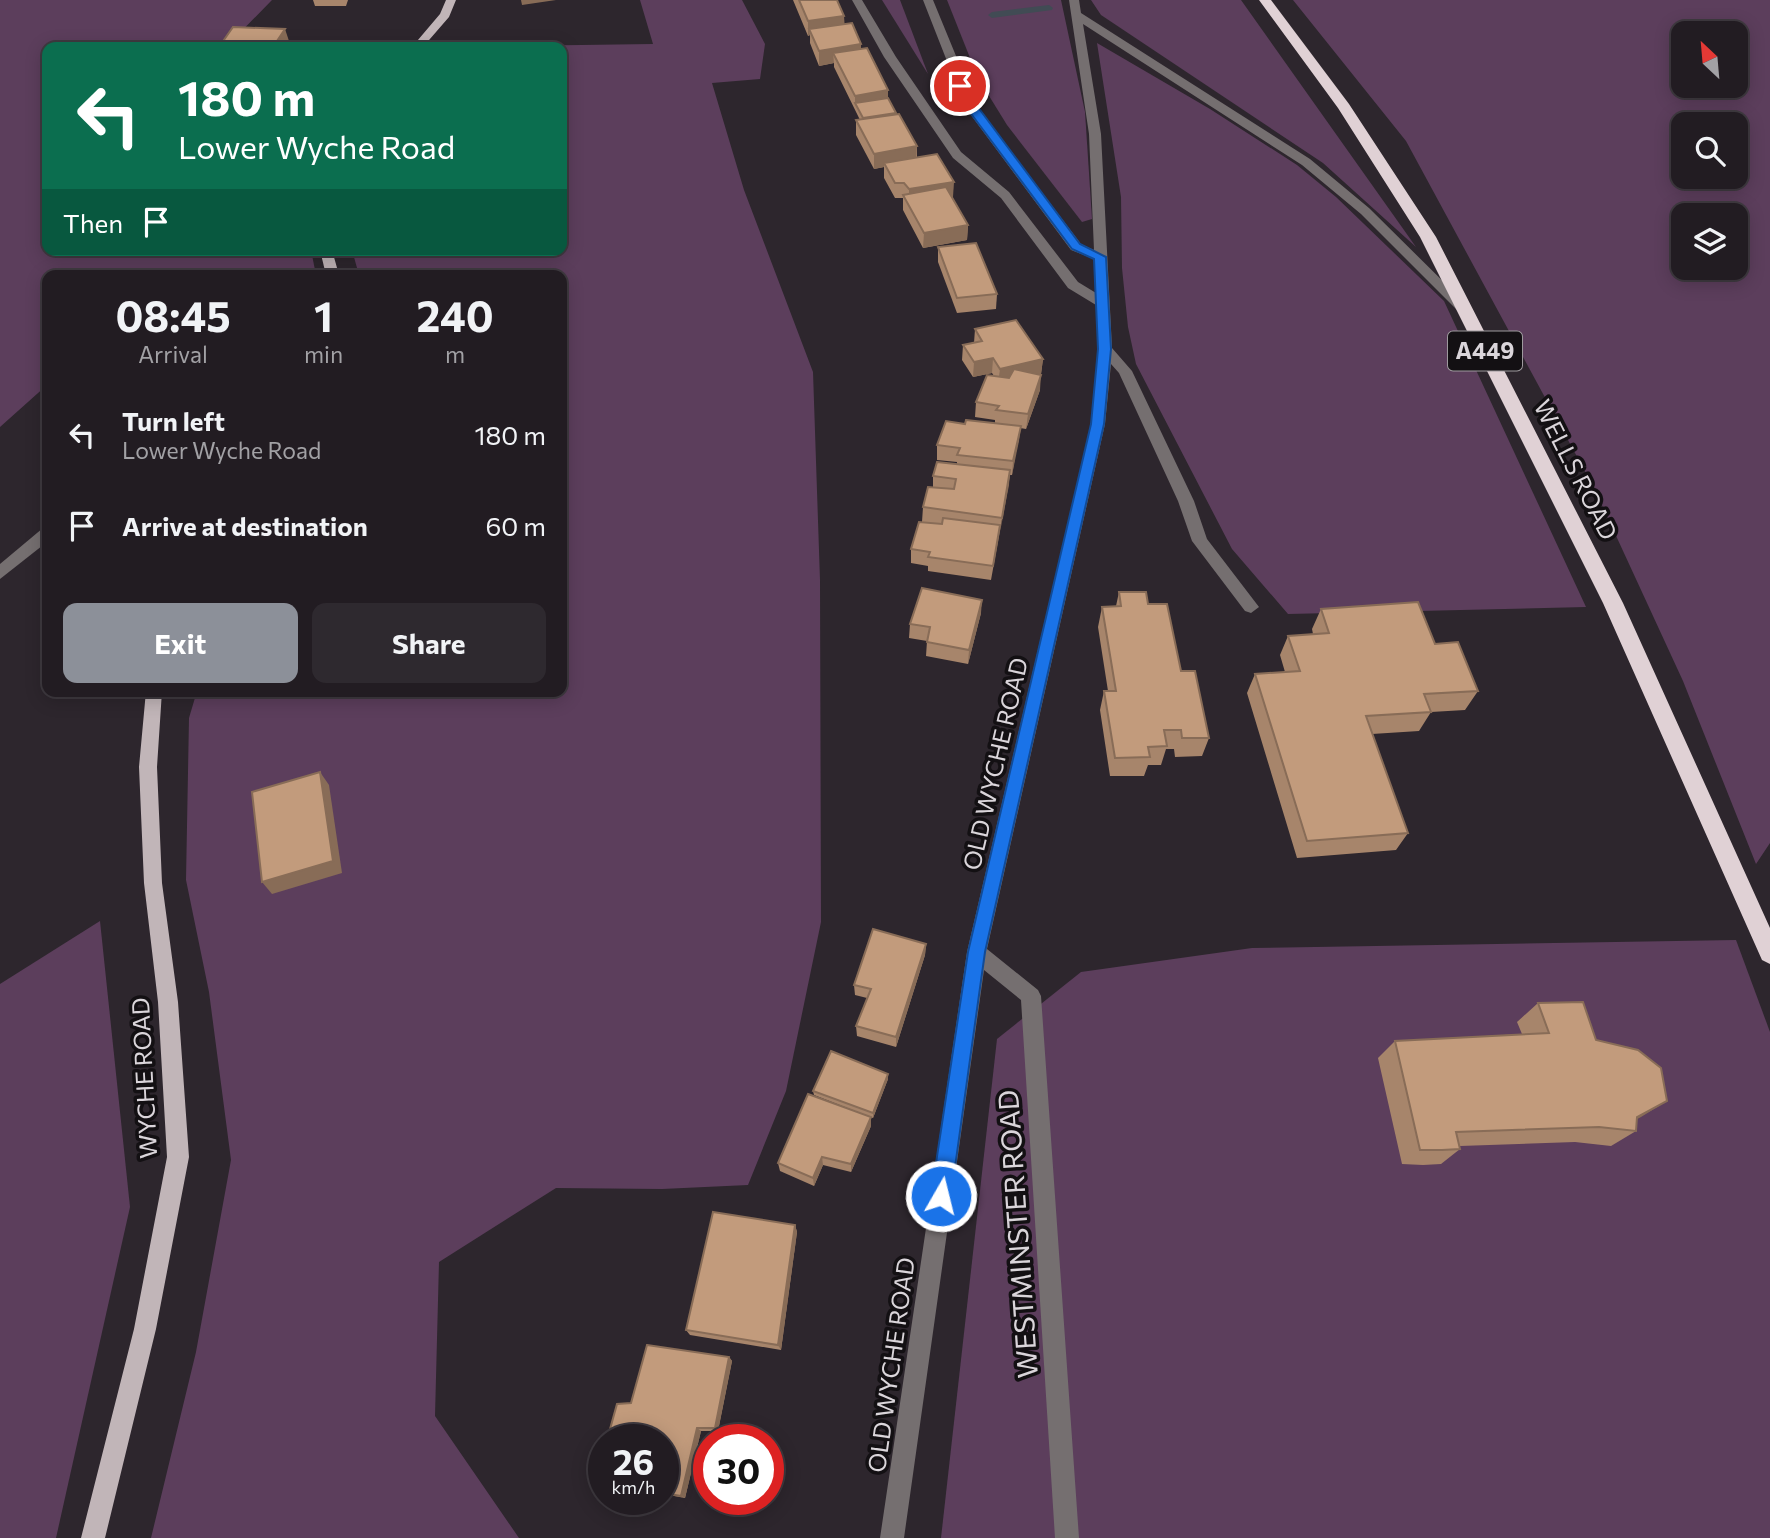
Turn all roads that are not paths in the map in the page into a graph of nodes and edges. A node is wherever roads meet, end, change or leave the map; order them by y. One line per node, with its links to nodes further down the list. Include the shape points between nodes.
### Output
1 (451, 0): 6 (main road)
2 (857, 0): 8 (street, via 957,155 1005,195 1073,285)
3 (928, 0): 7 (street, via 971,107 1076,247)
4 (1265, 0): 9 (highway, WELLS ROAD / A449, via 1428,237)
5 (1076, 8): 7 (street, OLD WYCHE ROAD, via 1095,134); 9 (street, via 1306,162 1365,211)
6 (421, 42)
7 (1100, 257): 8 (street, OLD WYCHE ROAD)
8 (1101, 302): 10 (street, OLD WYCHE ROAD)
9 (1462, 308): 16 (highway, WELLS ROAD / A449, via 1613,603)
10 (1105, 349): 13 (street, via 1125,371 1186,500 1200,541); 15 (street, OLD WYCHE ROAD, via 1098,424)
11 (42, 535): 12 (street)
12 (0, 573)
13 (1251, 607)
14 (154, 697): 17 (main road, WYCHE ROAD, via 148,767 153,883 168,1002 178,1157 145,1329)
15 (976, 952): 18 (street, OLD WYCHE ROAD); 19 (street, WESTMINSTER ROAD, via 1031,996)
16 (1770, 953)
17 (93, 1538)
18 (892, 1538)
19 (1067, 1538)

